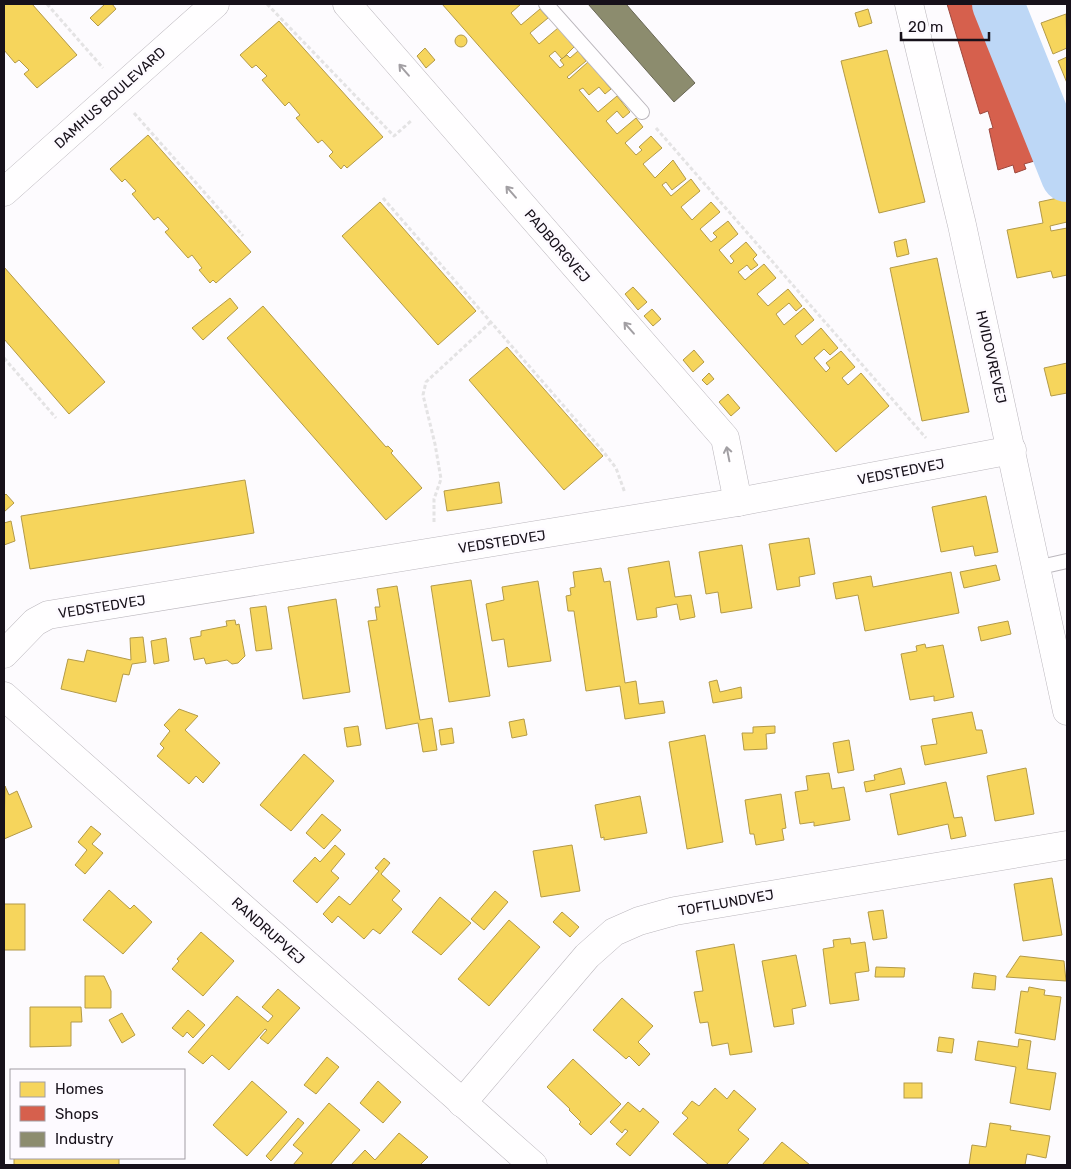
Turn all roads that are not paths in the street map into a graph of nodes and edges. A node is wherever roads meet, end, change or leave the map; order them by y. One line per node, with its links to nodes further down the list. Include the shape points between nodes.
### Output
1 (215, 4): 6 (street, DAMHUS BOULEVARD)
2 (347, 4): 8 (street, PADBORGVEJ, one-way to 2, via 725,438)
3 (546, 4): 5 (lane)
4 (908, 4): 7 (street, HVIDOVREVEJ)
5 (642, 112)
6 (4, 192)
7 (1012, 450): 8 (street, VEDSTEDVEJ); 10 (street, HVIDOVREVEJ)
8 (738, 502): 11 (street, VEDSTEDVEJ, via 48,615 35,622)
9 (1067, 561): 10 (lane)
10 (1036, 568): 12 (street, HVIDOVREVEJ)
11 (4, 654)
12 (1064, 676): 14 (street, HVIDOVREVEJ)
13 (4, 696): 16 (street, RANDRUPVEJ)
14 (1067, 711)
15 (1067, 846): 16 (street, TOFTLUNDVEJ, via 685,909 639,921 614,932 588,956)
16 (462, 1104): 17 (street, RANDRUPVEJ)
17 (533, 1165)

